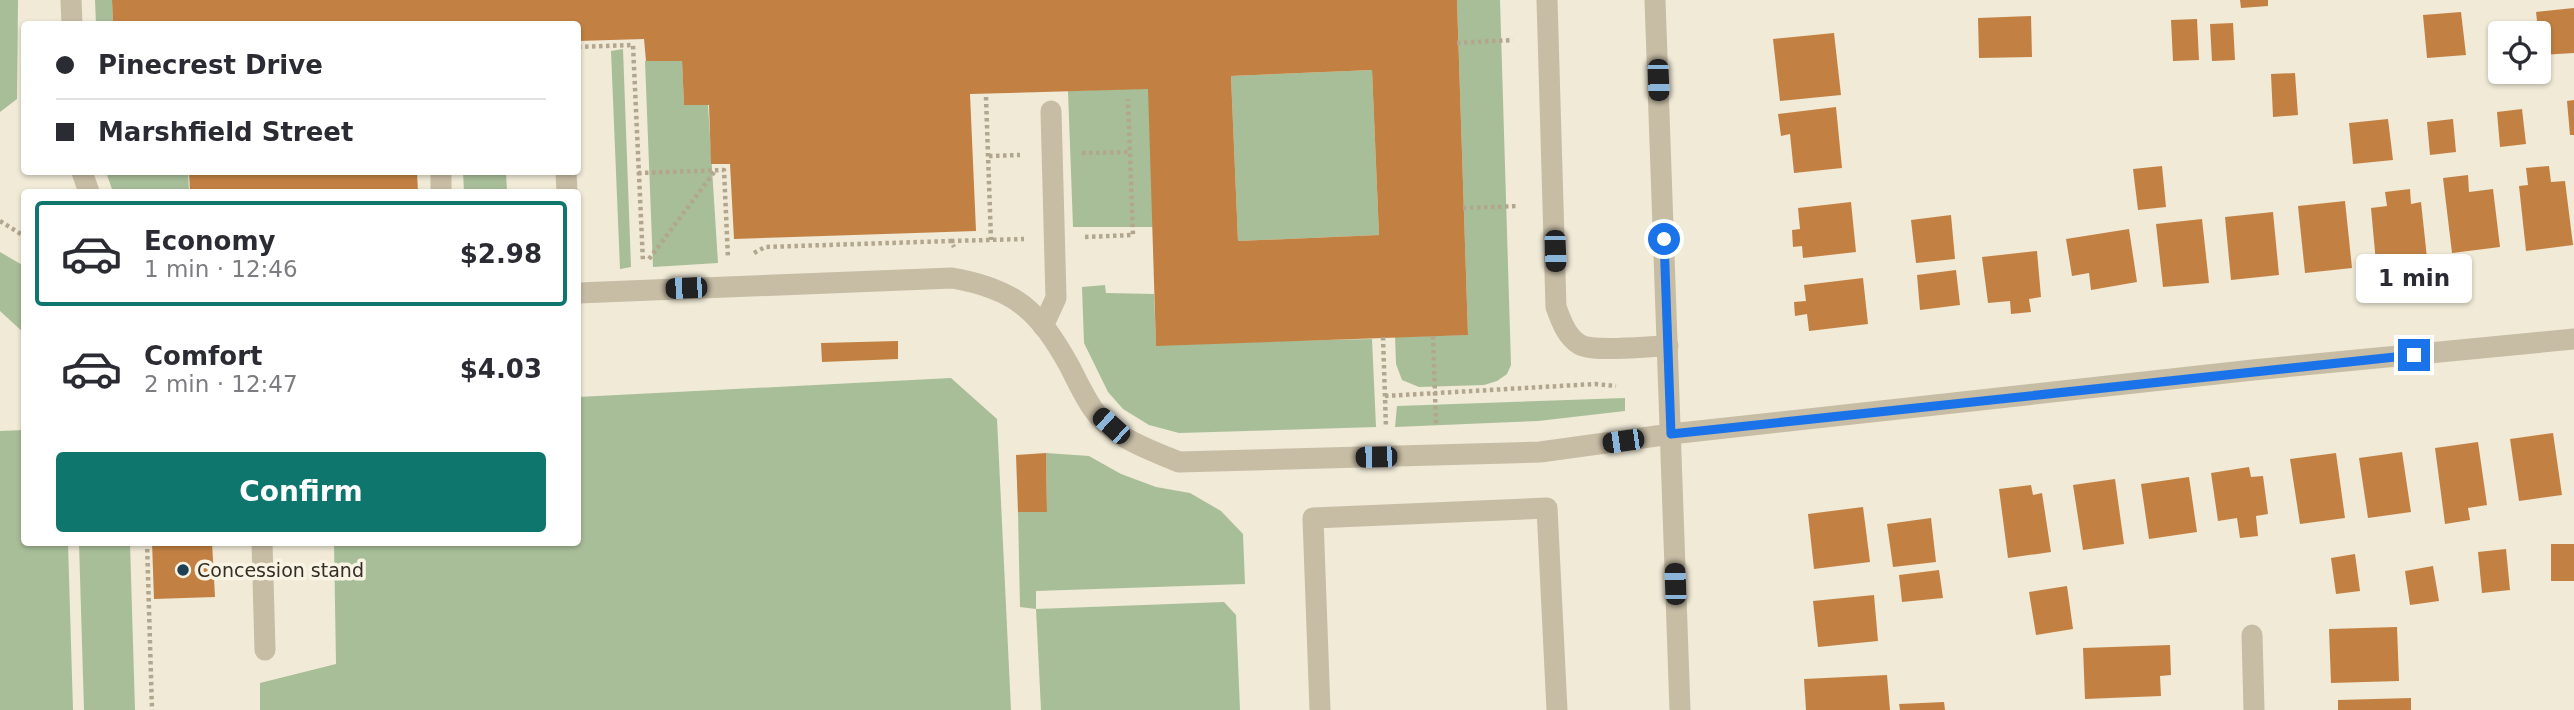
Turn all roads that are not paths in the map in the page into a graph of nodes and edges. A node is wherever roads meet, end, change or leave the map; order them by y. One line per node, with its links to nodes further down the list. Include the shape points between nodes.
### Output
1 (71, 0): 4 (street)
2 (1547, 0): 9 (street, via 1556,307 1564,327 1579,344 1594,348)
3 (1655, 0): 9 (street)
4 (72, 21)
5 (1051, 111): 7 (street, via 1056,298)
6 (581, 293): 7 (street, via 952,278 1014,297)
7 (1043, 326): 10 (street, via 1094,411 1128,441 1178,462 1540,452)
8 (2574, 339): 10 (street)
9 (1668, 346): 10 (street)
10 (1671, 434): 16 (street)
11 (262, 546): 13 (street)
12 (2252, 635): 17 (street)
13 (265, 650)
14 (1320, 710): 15 (street, via 1313,519 1547,509)
15 (1556, 710)
16 (1680, 710)
17 (2254, 710)

